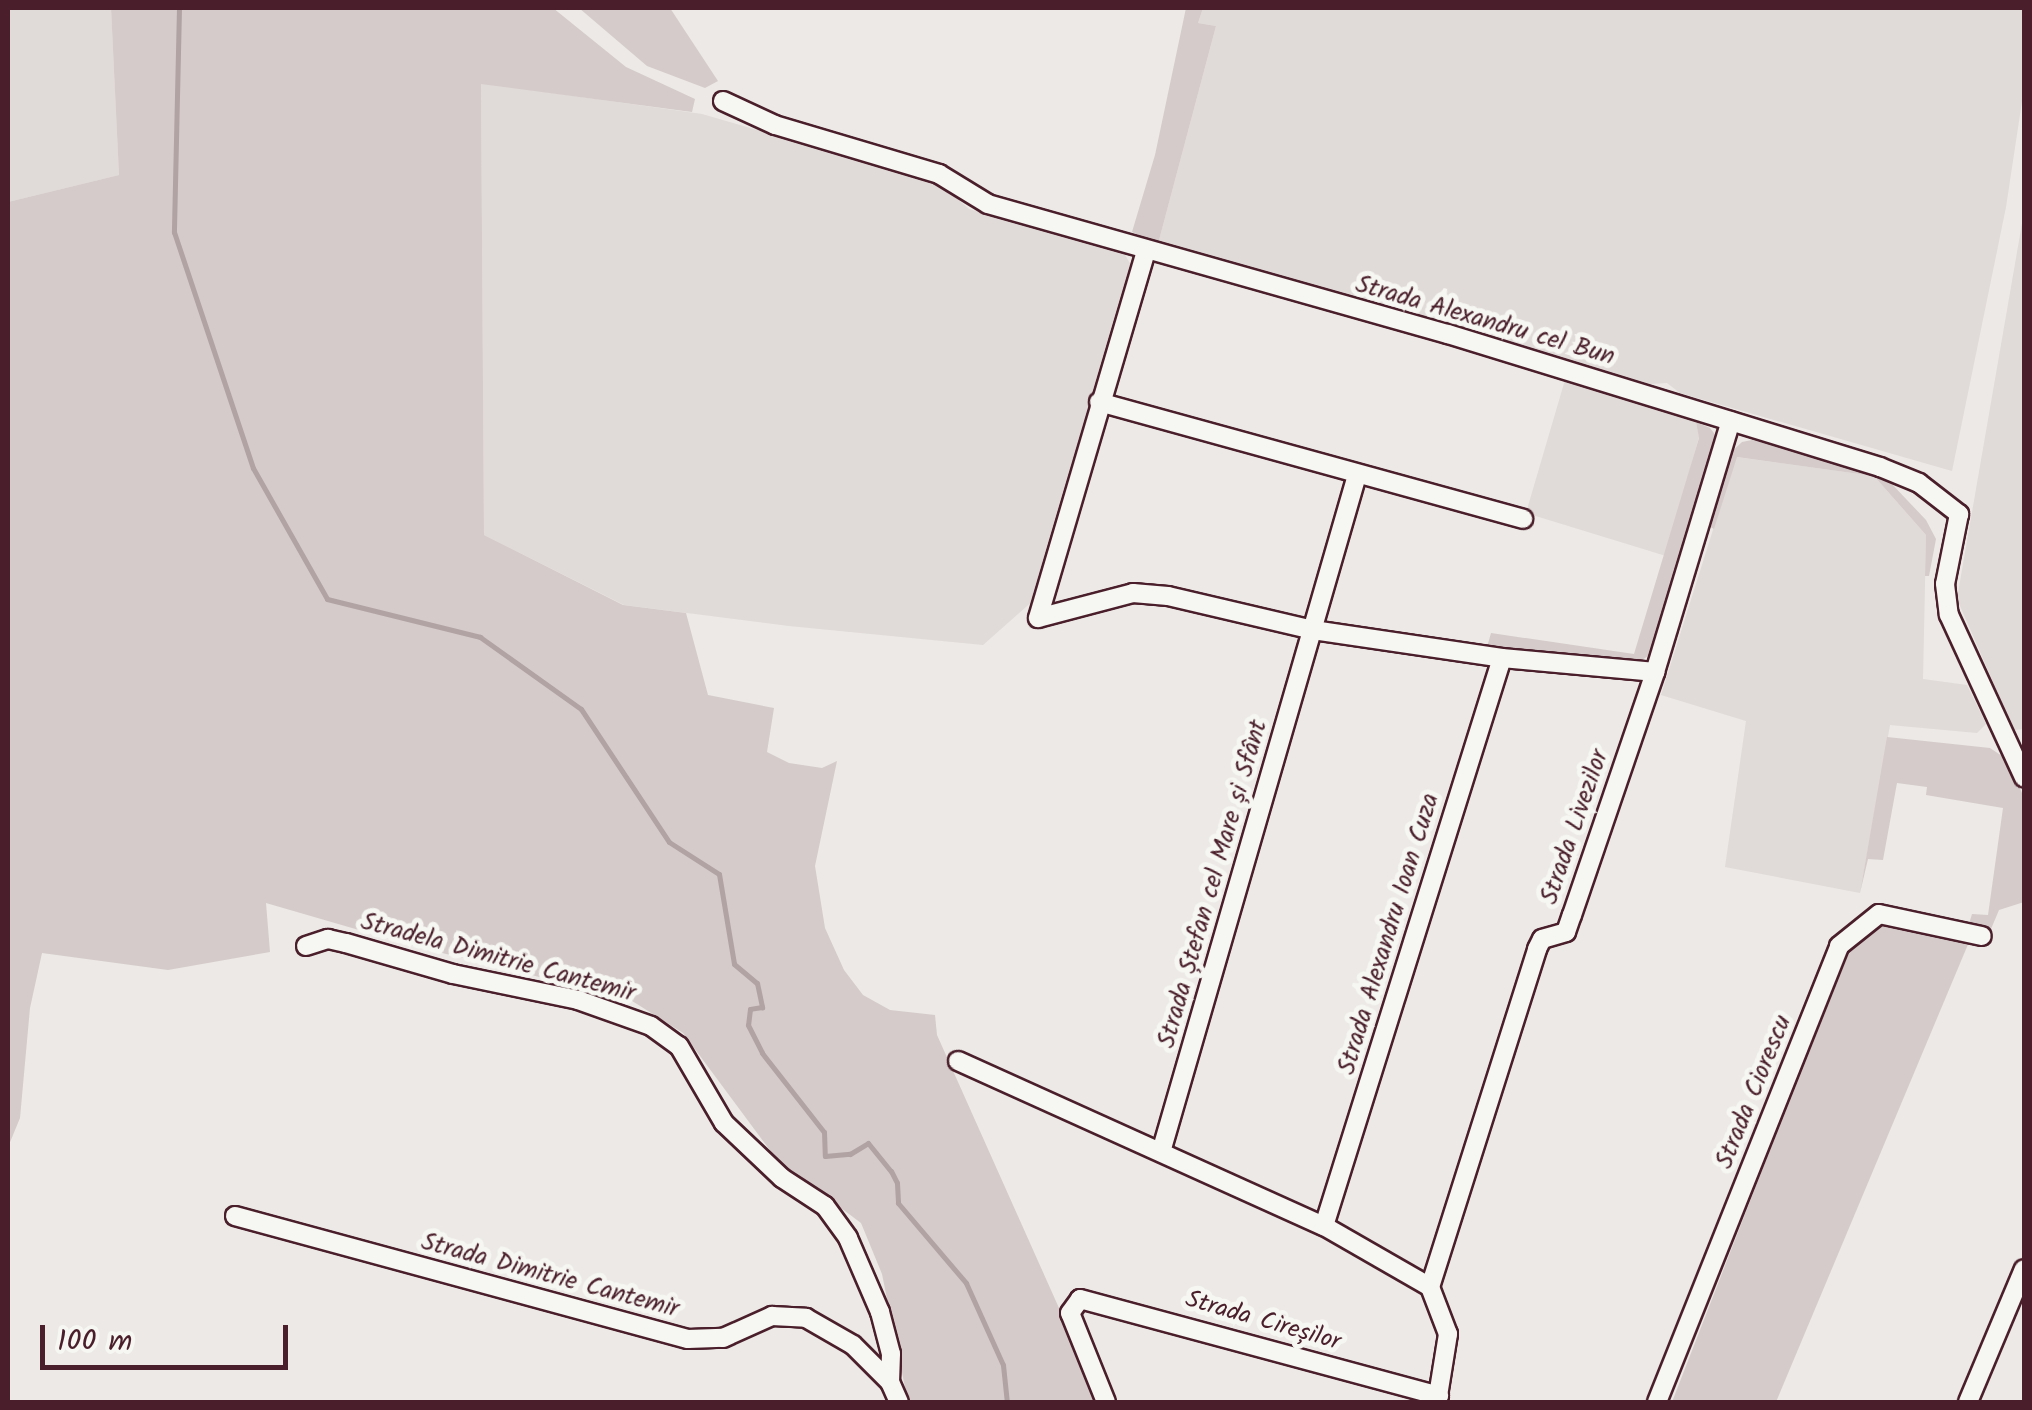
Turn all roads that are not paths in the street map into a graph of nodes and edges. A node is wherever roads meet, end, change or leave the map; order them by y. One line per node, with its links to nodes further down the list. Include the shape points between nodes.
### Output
1 (723, 101): 2 (street, Strada Alexandru cel Bun, via 775,126 939,174 988,204)
2 (1146, 250): 3 (street); 4 (street, Strada Alexandru cel Bun)
3 (1098, 402): 5 (street); 7 (street, via 1038,618 1133,593)
4 (1731, 422): 9 (street, Strada Livezilor); 10 (street, Strada Alexandru cel Bun, via 1880,467 1919,483 1959,514 1945,584 1949,615)
5 (1358, 475): 6 (street); 7 (street, Strada Ștefan cel Mare și Sfânt)
6 (1523, 519)
7 (1313, 630): 8 (street); 14 (street, Strada Ștefan cel Mare și Sfânt)
8 (1502, 658): 9 (street); 16 (street, Strada Alexandru Ioan Cuza)
9 (1655, 672): 18 (street, Strada Livezilor, via 1566,932 1542,940 1537,949)
10 (2024, 778)
11 (1982, 936): 23 (street, Strada Ciorescu, via 1878,914 1847,936)
12 (306, 946): 19 (street, Stradela Dimitrie Cantemir, via 328,940 545,992 652,1026 679,1046 724,1123 782,1178 825,1206 848,1238 880,1312)
13 (958, 1061): 14 (street)
14 (1161, 1152): 16 (street)
15 (236, 1216): 19 (street, Strada Dimitrie Cantemir, via 688,1339 723,1338 772,1316 806,1318 853,1345)
16 (1324, 1226): 18 (street)
17 (2024, 1269): 24 (street)
18 (1430, 1287): 20 (street, via 1448,1334)
19 (890, 1382): 21 (street)
20 (1438, 1400): 22 (street, Strada Cireșilor, via 1148,1315 1074,1302 1072,1322)
21 (899, 1402)
22 (1106, 1402)
23 (1657, 1402)
24 (1968, 1402)

